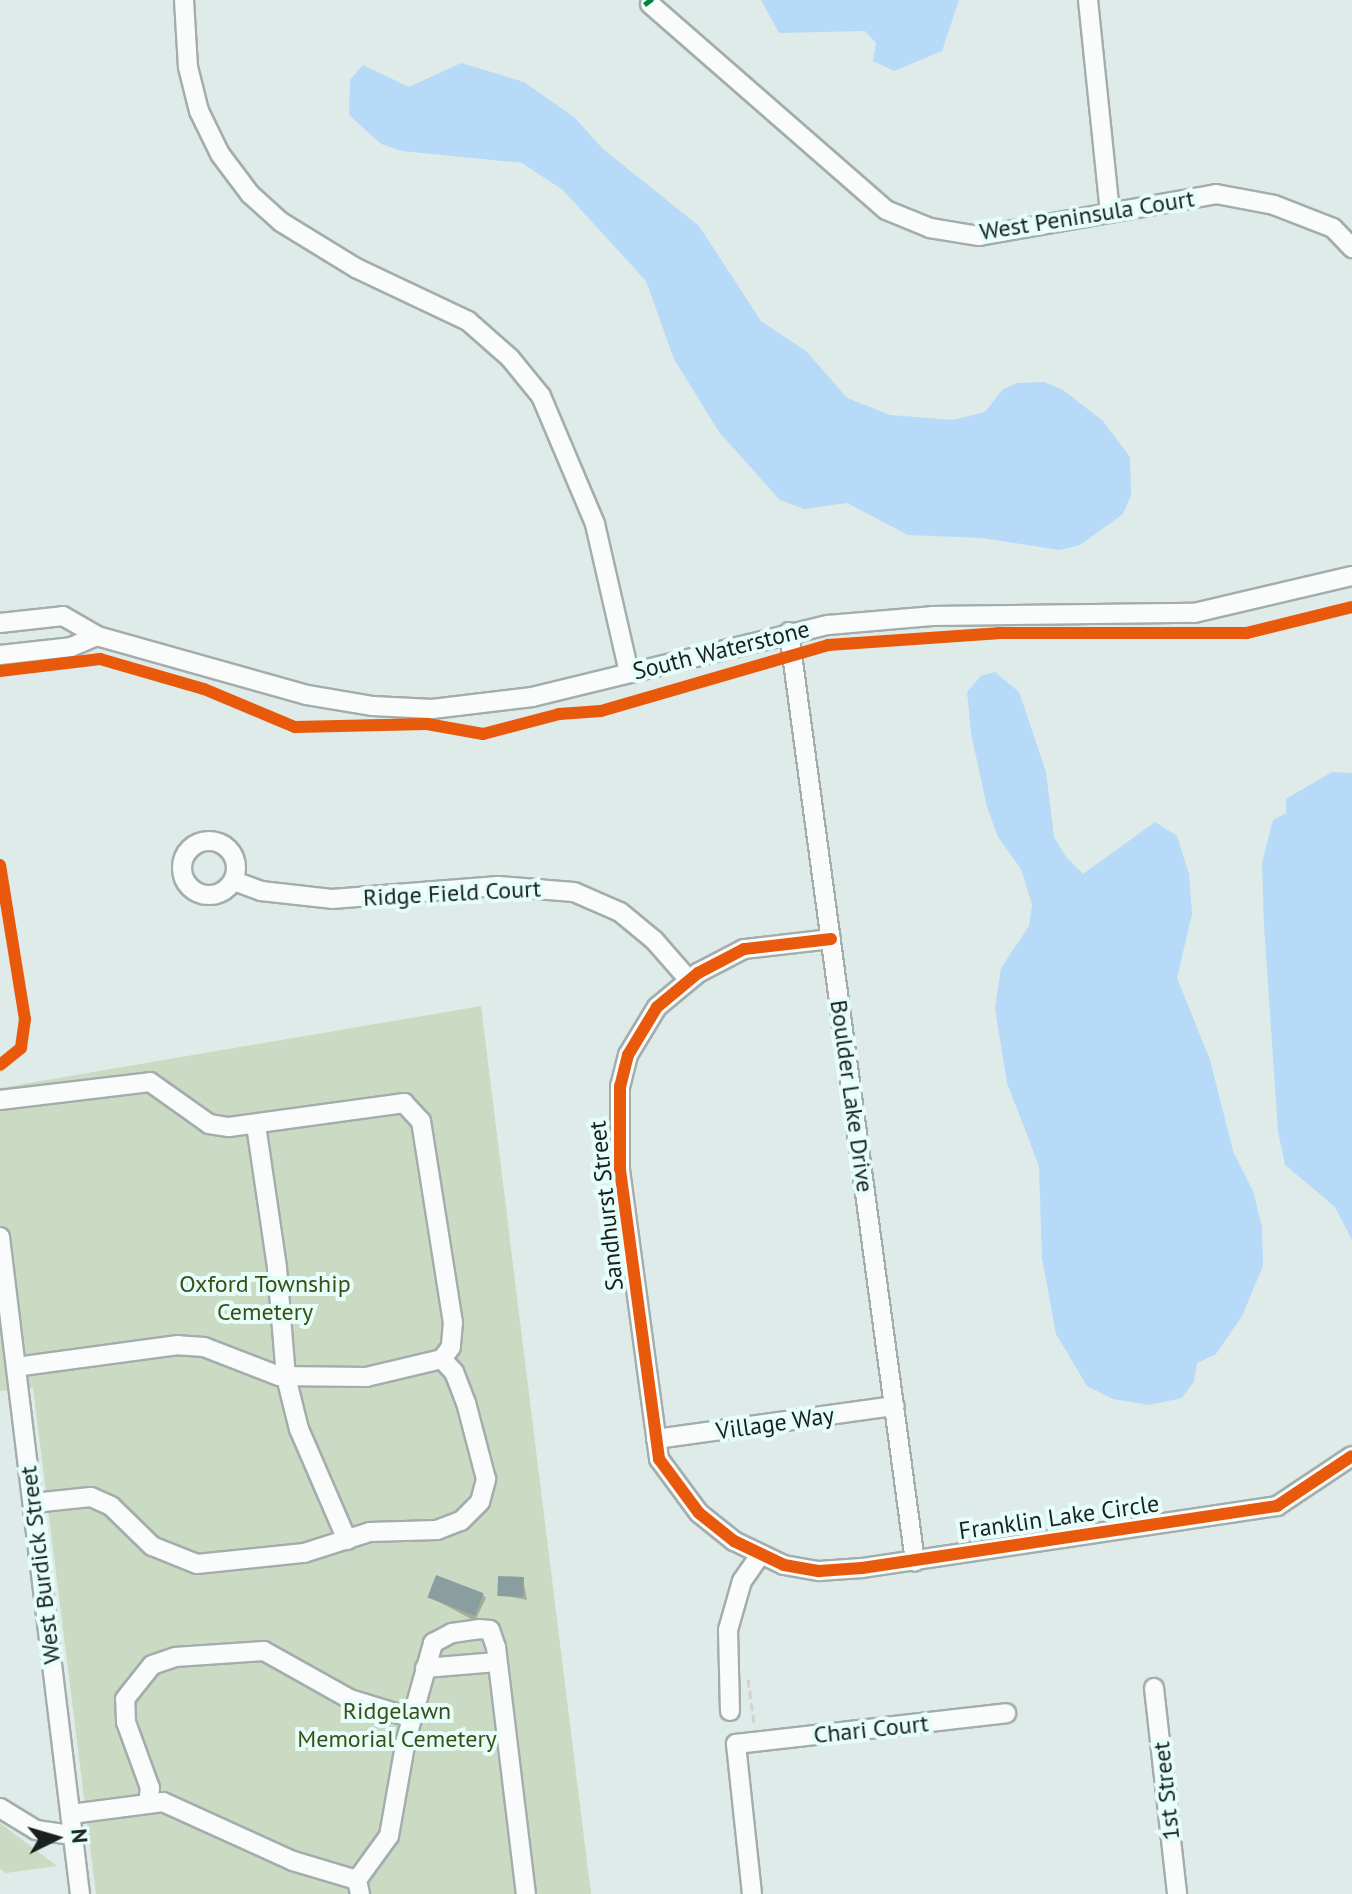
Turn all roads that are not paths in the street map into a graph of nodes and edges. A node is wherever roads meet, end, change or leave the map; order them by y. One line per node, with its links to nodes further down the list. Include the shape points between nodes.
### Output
1 (184, 0): 11 (street, via 188,67 199,111 220,154 250,194 281,222 356,268 468,321 510,358 541,396 581,480)
2 (1088, 0): 4 (street)
3 (650, 4): 4 (street, West Peninsula Court, via 886,210 930,228 979,236)
4 (1110, 213): 5 (street, West Peninsula Court, via 1216,194 1274,205 1318,222 1333,228)
5 (1352, 248)
6 (1352, 576): 8 (street, South Waterstone, via 1194,613 880,619)
7 (0, 623): 9 (street, South Waterstone, via 63,616)
8 (789, 632): 11 (street, South Waterstone); 13 (street, Boulder Lake Drive)
9 (97, 636): 10 (street, via 71,647); 11 (street, South Waterstone, via 307,695 373,706 477,707)
10 (0, 655)
11 (629, 672)
12 (234, 881): 14 (street, Ridge Field Court, via 261,891 332,899 498,886 562,889 620,912)
13 (831, 939): 14 (street, Sandhurst Street, via 744,949); 22 (street, Boulder Lake Drive)
14 (689, 980): 23 (street, Sandhurst Street, via 657,1007 628,1055 617,1117)
15 (0, 1100): 16 (street, via 150,1082 209,1124)
16 (256, 1125): 19 (street, via 404,1103 415,1108 453,1322 451,1347); 21 (street)
17 (0, 1237): 18 (street, West Burdick Street)
18 (5, 1328): 20 (street, West Burdick Street)
19 (442, 1359): 21 (street, via 366,1377); 26 (street, via 454,1372 481,1450 486,1479 480,1502 461,1521 437,1530 370,1532)
20 (16, 1367): 21 (street, via 178,1345 204,1347); 25 (street, West Burdick Street)
21 (286, 1377): 26 (street, via 299,1429)
22 (895, 1406): 23 (street, Village Way); 28 (street, Boulder Lake Drive)
23 (656, 1439): 27 (street, Sandhurst Street, via 659,1459 699,1513)
24 (1352, 1456): 28 (street, Franklin Lake Circle, via 1277,1506)
25 (33, 1503): 26 (street, via 91,1497 111,1506 152,1546 197,1564 304,1553); 37 (street, West Burdick Street)
26 (347, 1540)
27 (760, 1555): 28 (street, Franklin Lake Circle, via 819,1571); 32 (street, via 742,1581 728,1630)
28 (915, 1561)
29 (497, 1662): 30 (street); 30 (street, via 490,1630 479,1629 452,1633 433,1643); 41 (street)
30 (425, 1668): 34 (street)
31 (1154, 1688): 43 (street, 1st Street)
32 (730, 1711)
33 (1006, 1713): 42 (street, Chari Court, via 736,1744)
34 (412, 1718): 35 (street, via 350,1699 264,1651 175,1657 152,1665 125,1699 126,1722 150,1788); 39 (street, via 389,1836)
35 (148, 1804): 37 (street); 39 (street, via 163,1802 190,1812)
36 (0, 1808): 38 (street, via 36,1830)
37 (71, 1814): 38 (street, West Burdick Street)
38 (73, 1835): 40 (street, West Burdick Street)
39 (358, 1887)
40 (80, 1894)
41 (526, 1894)
42 (752, 1894)
43 (1177, 1894)

